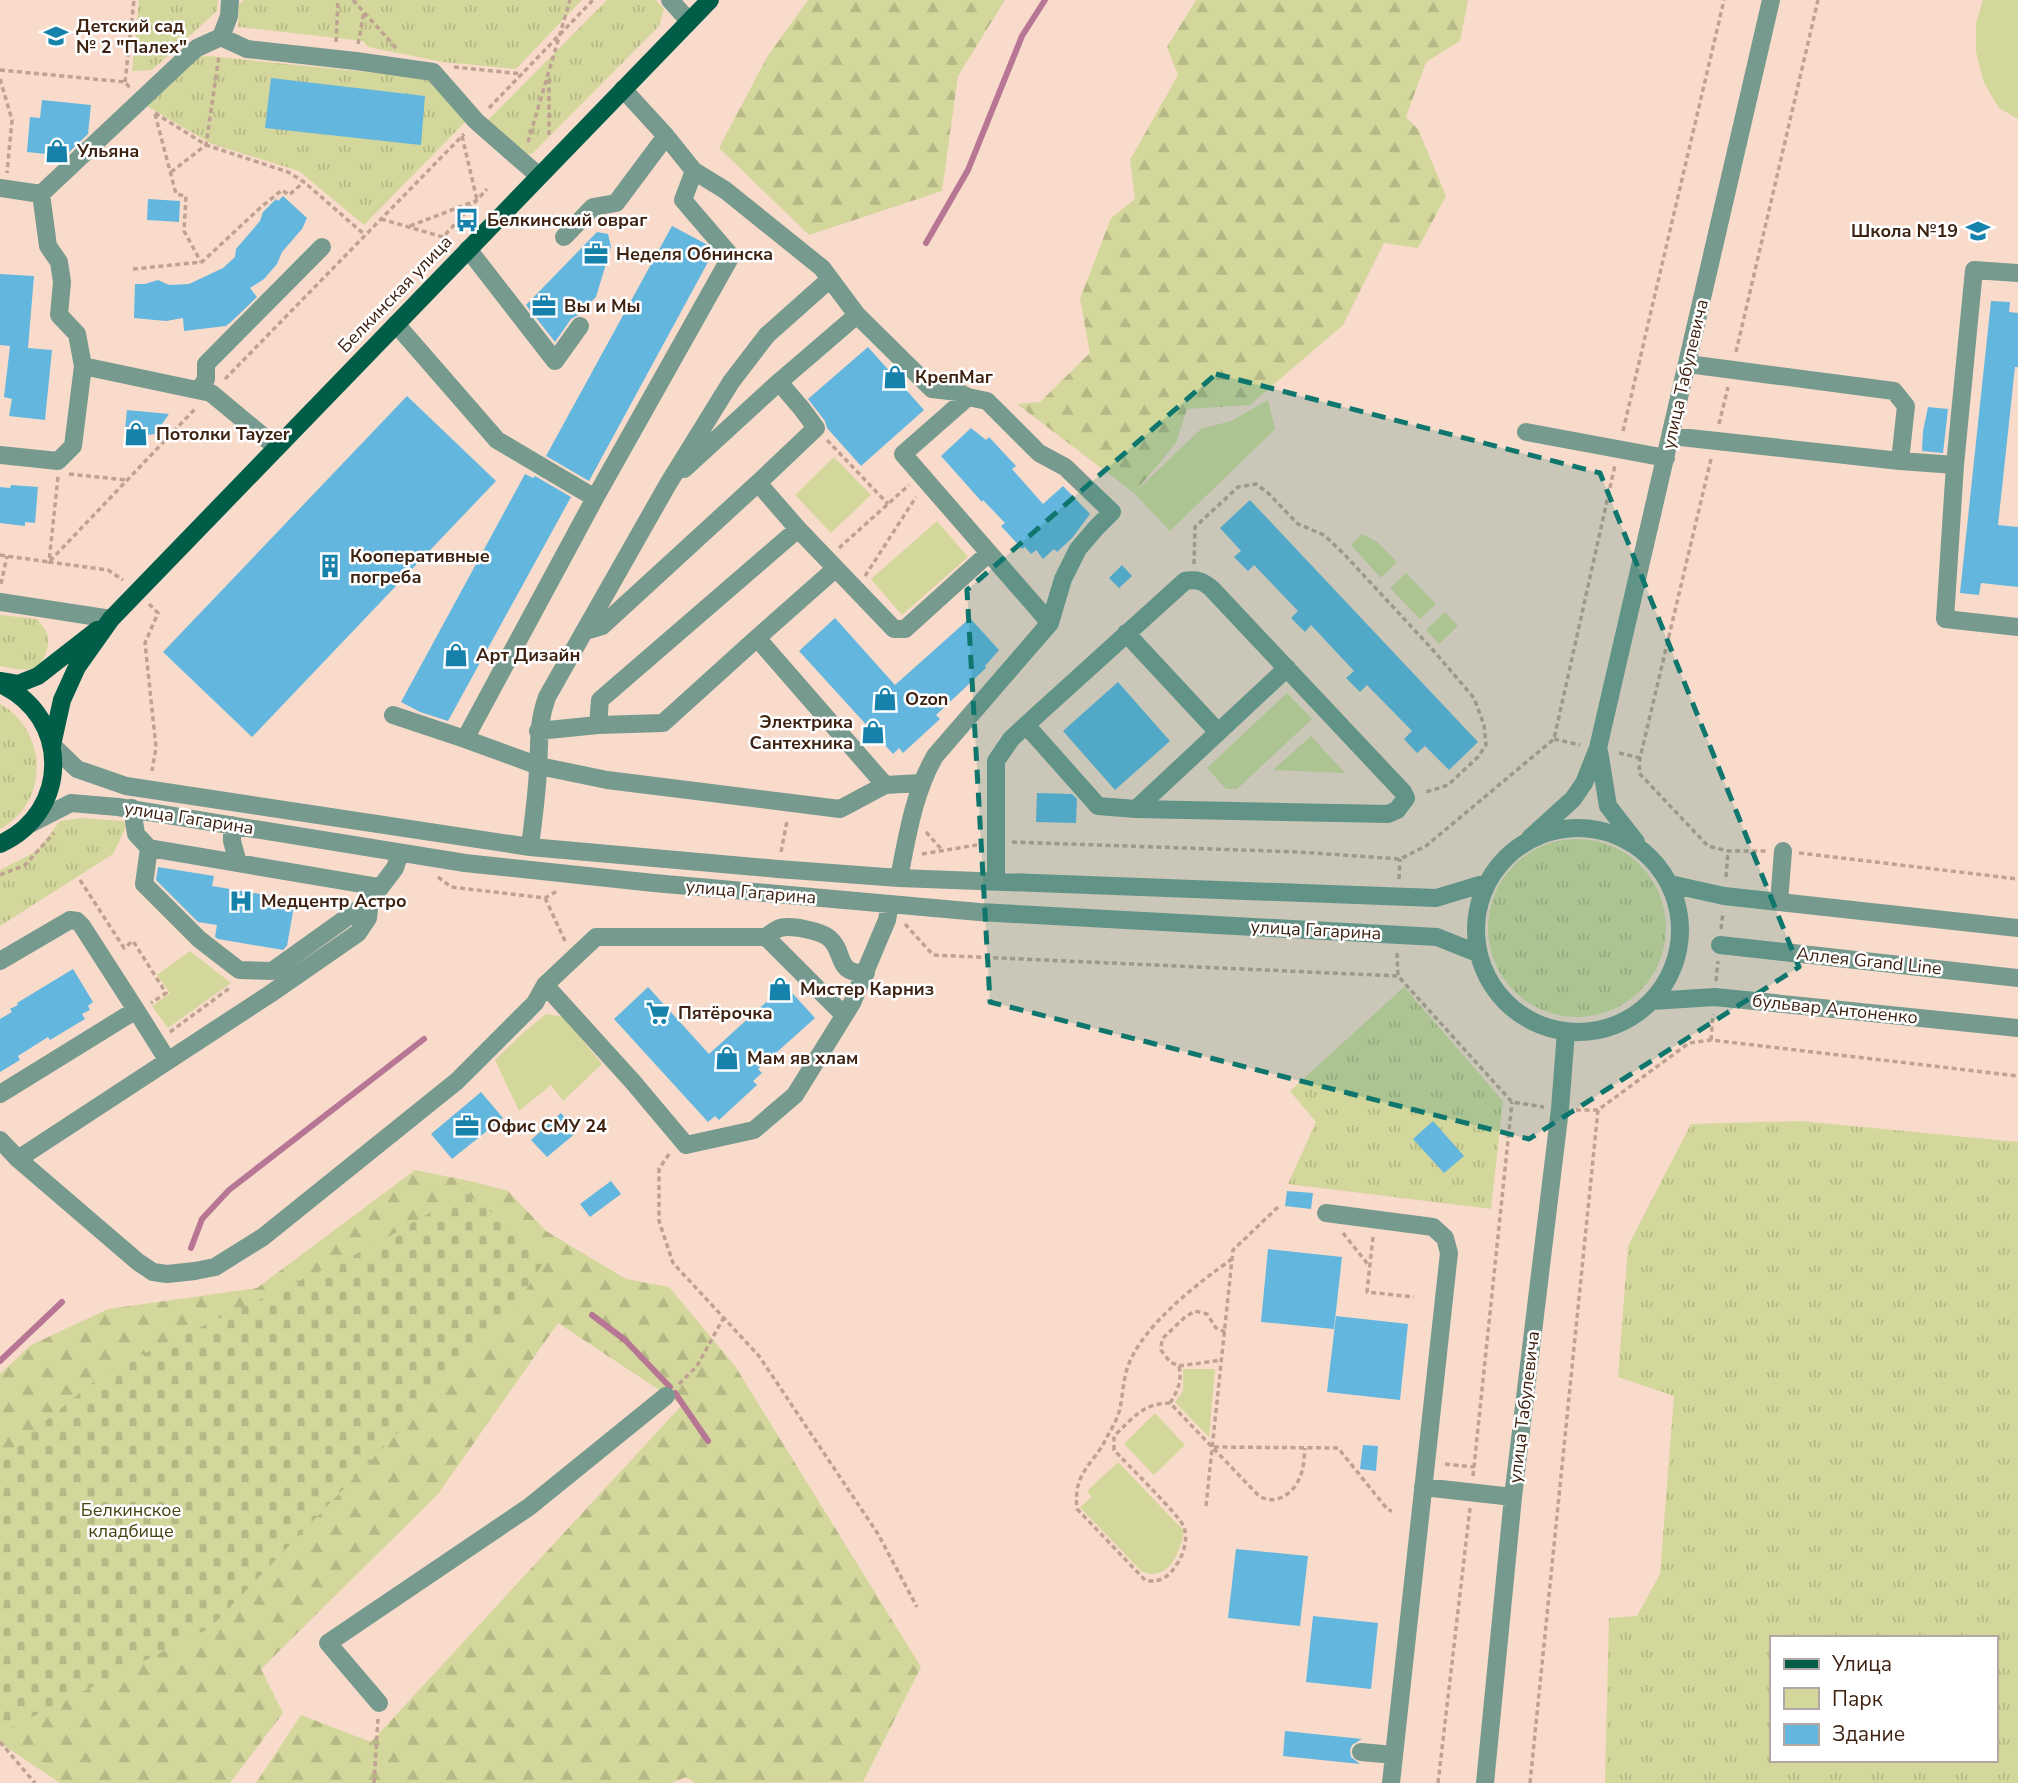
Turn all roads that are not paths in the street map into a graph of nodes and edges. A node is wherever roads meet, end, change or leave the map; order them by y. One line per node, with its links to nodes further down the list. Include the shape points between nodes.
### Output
1 (230, 0): 6 (street)
2 (670, 0): 5 (street)
3 (710, 0): 5 (main road, Белкинская улица)
4 (1771, 0): 21 (street, улица Табулевича)
5 (690, 21): 7 (main road, Белкинская улица)
6 (221, 37): 10 (street, via 247,49 433,72 476,121); 12 (street, via 192,52)
7 (623, 89): 8 (street); 10 (main road, Белкинская улица)
8 (666, 136): 9 (street); 13 (street, via 616,203 593,207)
9 (694, 172): 17 (street, via 725,190); 35 (street, via 683,200 731,256)
10 (538, 176): 15 (main road, Белкинская улица)
11 (3, 189): 12 (street)
12 (41, 194): 22 (street, via 48,246 58,262 62,282 59,316 77,334)
13 (564, 237)
14 (322, 247): 24 (street, via 205,364)
15 (468, 249): 19 (main road, Белкинская улица); 20 (street, via 555,361)
16 (2018, 273): 32 (street, via 1974,270)
17 (830, 279): 18 (street); 34 (street, via 767,335 731,382)
18 (857, 315): 23 (street); 25 (street, via 932,389)
19 (396, 324): 28 (main road, Белкинская улица); 35 (street, via 497,440)
20 (580, 326)
21 (1688, 364): 27 (street, улица Табулевича); 31 (street, via 1894,391 1906,406)
22 (83, 366): 24 (street); 29 (street, via 73,446 58,461)
23 (779, 382): 33 (street, via 816,428); 34 (street)
24 (205, 391): 28 (street)
25 (968, 397): 37 (street, via 903,454); 41 (street, via 987,401 1039,453 1065,467 1112,512 1078,550 1063,579)
26 (1526, 432): 30 (street)
27 (1671, 436): 30 (street, улица Табулевича); 31 (street)
28 (276, 447): 40 (main road, Белкинская улица)
29 (0, 455)
30 (1666, 457): 55 (street, улица Табулевича)
31 (1900, 461): 32 (street)
32 (1955, 465): 42 (street, via 1945,619)
33 (758, 483): 36 (street); 43 (street, via 602,626)
34 (668, 484): 43 (street)
35 (595, 498): 53 (street)
36 (798, 529): 38 (street); 49 (street, via 600,700)
37 (989, 553): 38 (street, via 905,629 894,629); 41 (street)
38 (831, 564): 45 (street)
39 (0, 602): 40 (street)
40 (111, 619): 47 (main road, Белкинская улица, via 38,676 18,684); 54 (main road, Белкинская улица, via 77,667 62,700)
41 (1050, 623): 57 (street, via 935,756)
42 (2018, 627)
43 (585, 631): 51 (street, via 547,697)
44 (1126, 634): 46 (street, via 1185,581 1203,581); 50 (street); 52 (street)
45 (757, 638): 49 (street, via 663,723); 58 (street)
46 (1287, 668): 52 (street); 60 (street, via 1403,792 1406,798 1397,810 1388,814)
47 (0, 683): 54 (main road, via 30,705 44,723)
48 (393, 715): 53 (street)
49 (598, 725): 51 (street)
50 (1026, 725): 60 (street, via 1098,806); 72 (street, via 996,761)
51 (538, 731): 56 (street)
52 (1218, 732): 60 (street)
53 (465, 739): 56 (street)
54 (52, 745): 61 (main road, via 51,787); 65 (street, улица Гагарина, via 76,769 126,786)
55 (1598, 748): 63 (street, улица Табулевича, via 1573,799); 66 (street, улица Табулевича, via 1608,806)
56 (539, 766): 58 (street, via 607,780 840,809); 65 (street)
57 (922, 783): 58 (street); 71 (street)
58 (885, 785)
59 (132, 808): 61 (street, улица Гагарина, via 71,803); 62 (street, улица Гагарина); 67 (street, via 136,834)
60 (1136, 809)
61 (30, 824): 64 (main road)
62 (232, 825): 69 (street, улица Гагарина); 70 (street)
63 (1530, 838): 66 (street, via 1575,827 1598,829); 73 (street, via 1505,857)
64 (0, 845)
65 (530, 847): 71 (street, улица Гагарина)
66 (1640, 847): 74 (street)
67 (149, 848): 70 (street); 75 (street, via 144,884 199,939 239,970 272,971)
68 (1783, 851): 76 (street)
69 (400, 853): 75 (street, via 395,868); 77 (street, улица Гагарина)
70 (238, 863): 75 (street)
71 (899, 878): 72 (street, улица Гагарина)
72 (996, 882): 73 (street, улица Гагарина, via 1436,898)
73 (1486, 883): 81 (street, via 1476,917)
74 (1671, 884): 76 (street); 86 (street, via 1680,914 1680,945 1670,975)
75 (374, 894): 91 (street, via 369,918 358,933)
76 (1779, 902): 78 (street)
77 (889, 912): 81 (street, улица Гагарина, via 979,912 1437,937); 83 (street)
78 (2018, 929)
79 (766, 937): 83 (street, via 781,928 812,930 830,938 847,970); 85 (street, via 596,937); 88 (street)
80 (1720, 945): 84 (street, Аллея Grand Line)
81 (1478, 953): 90 (street, via 1500,998 1542,1026)
82 (0, 961): 87 (street, via 70,920 77,921)
83 (866, 973): 88 (street)
84 (2018, 978)
85 (545, 985): 88 (street, via 686,1145 754,1130 794,1096); 94 (street, via 535,1003 457,1081 262,1237 215,1267 153,1272)
86 (1653, 1001): 89 (street, бульвар Антоненко, via 1715,997); 90 (street, via 1628,1020 1598,1031)
87 (136, 1010): 91 (street); 92 (street)
88 (844, 1014)
89 (2018, 1028)
90 (1566, 1032): 98 (street, улица Табулевича)
91 (168, 1060): 94 (street)
92 (0, 1094)
93 (0, 1140): 94 (street)
94 (18, 1159)
95 (1326, 1213): 97 (street, via 1433,1227 1448,1247)
96 (666, 1396): 99 (street, via 529,1507 328,1643)
97 (1423, 1487): 98 (street); 101 (street)
98 (1513, 1497): 103 (street, улица Табулевича)
99 (379, 1703)
100 (1361, 1752): 101 (street)
101 (1394, 1755): 102 (street)
102 (1391, 1783)
103 (1485, 1783)

